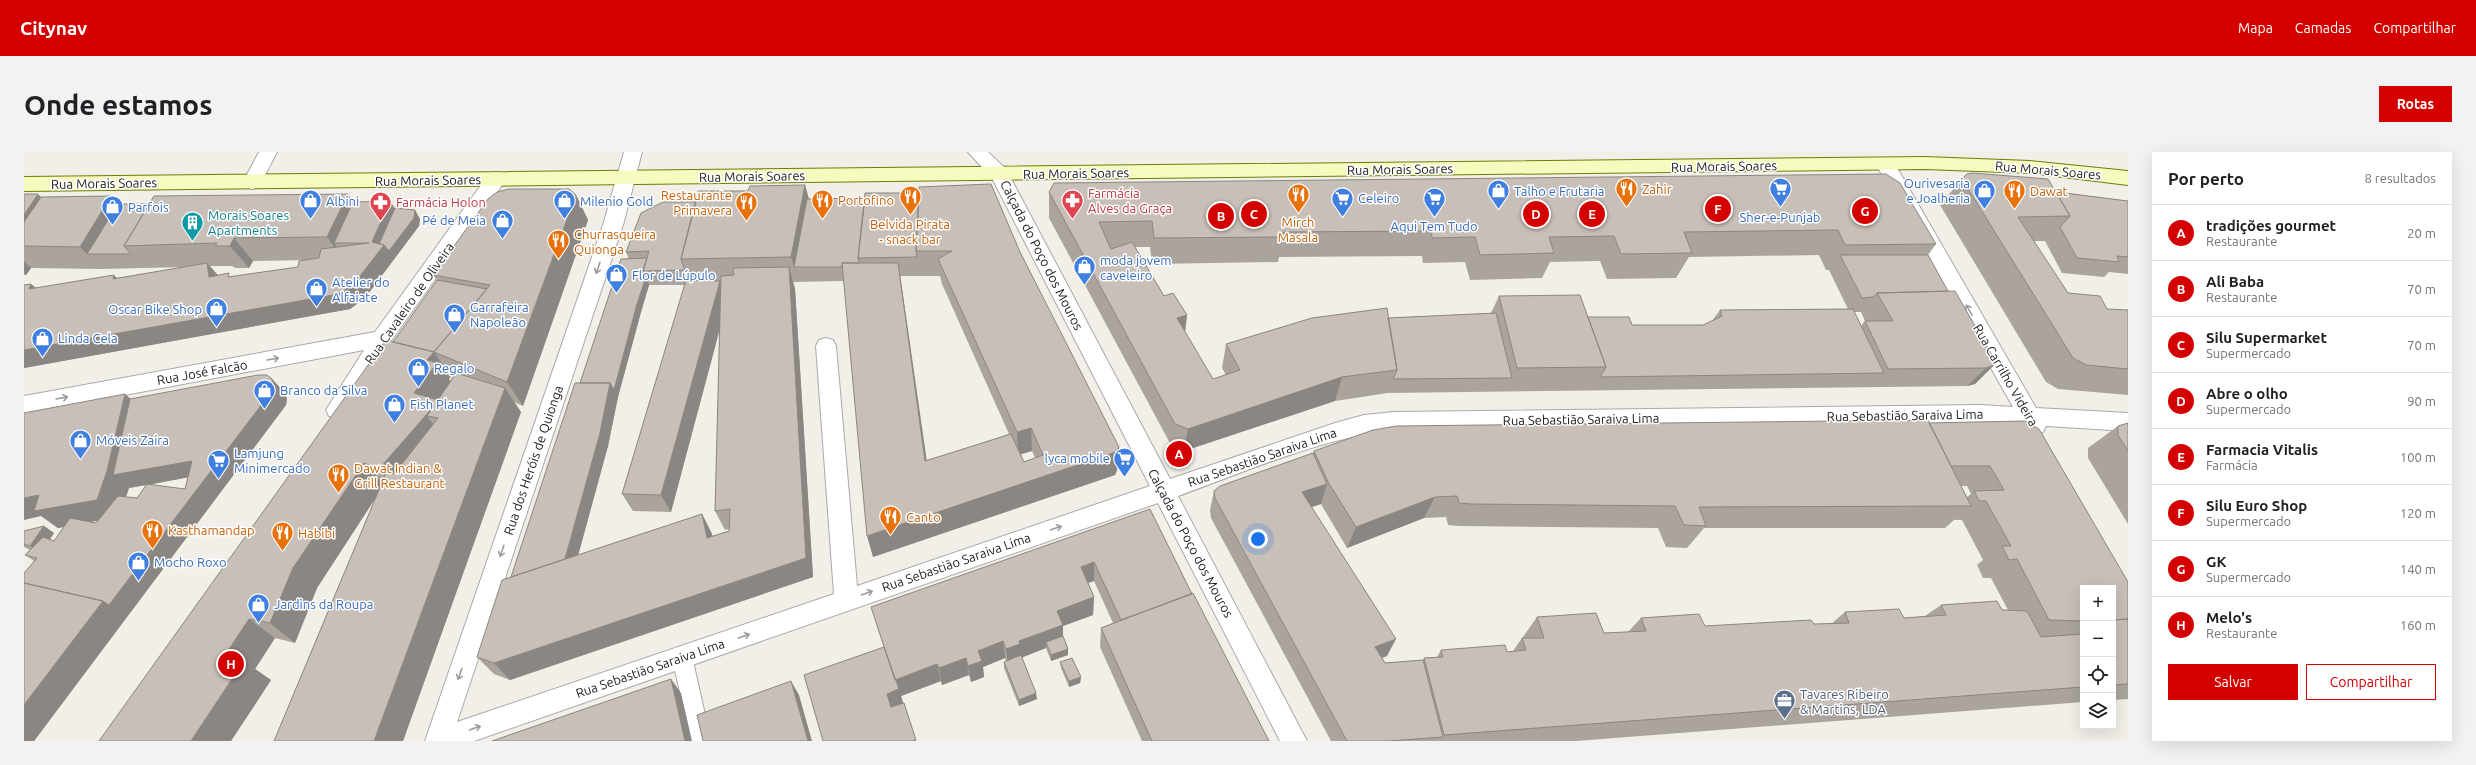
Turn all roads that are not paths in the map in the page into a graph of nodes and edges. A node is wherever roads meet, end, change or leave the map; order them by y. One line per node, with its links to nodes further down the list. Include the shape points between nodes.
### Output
1 (268, 152): 9 (street)
2 (633, 152): 6 (street, Rua dos Heróis de Quionga)
3 (977, 152): 5 (street, Calçada do Poço dos Mouros)
4 (1885, 164): 5 (main road, Rua Morais Soares); 7 (main road, Rua Morais Soares, via 2030,166); 14 (street, Rua Carrilho Videira, one-way to 4)
5 (999, 174): 6 (main road, Rua Morais Soares); 18 (street, Calçada do Poço dos Mouros)
6 (626, 178): 8 (main road, Rua Morais Soares); 21 (street, Rua dos Heróis de Quionga, one-way to 21, via 613,225)
7 (2128, 178)
8 (496, 179): 9 (main road, Rua Morais Soares); 11 (street, Rua Cavaleiro de Oliveira)
9 (252, 182): 10 (main road, Rua Morais Soares)
10 (24, 184)
11 (381, 339): 13 (street, Rua José Falcão, one-way to 11); 16 (street, Rua Cavaleiro de Oliveira, via 353,387)
12 (826, 346): 19 (street)
13 (24, 405)
14 (2029, 416): 15 (street, Rua Sebastião Saraiva Lima); 17 (street, Rua Carrilho Videira); 18 (street, Rua Sebastião Saraiva Lima, via 1980,414 1378,422 1335,432)
15 (2128, 422)
16 (326, 425)
17 (2045, 443)
18 (1164, 491): 19 (street, Rua Sebastião Saraiva Lima, one-way to 18); 23 (street, Calçada do Poço dos Mouros)
19 (846, 601): 20 (street, Rua Sebastião Saraiva Lima, one-way to 19)
20 (682, 657): 21 (street, Rua Sebastião Saraiva Lima, one-way to 20); 22 (lane)
21 (438, 741)
22 (701, 741)
23 (1294, 741)

